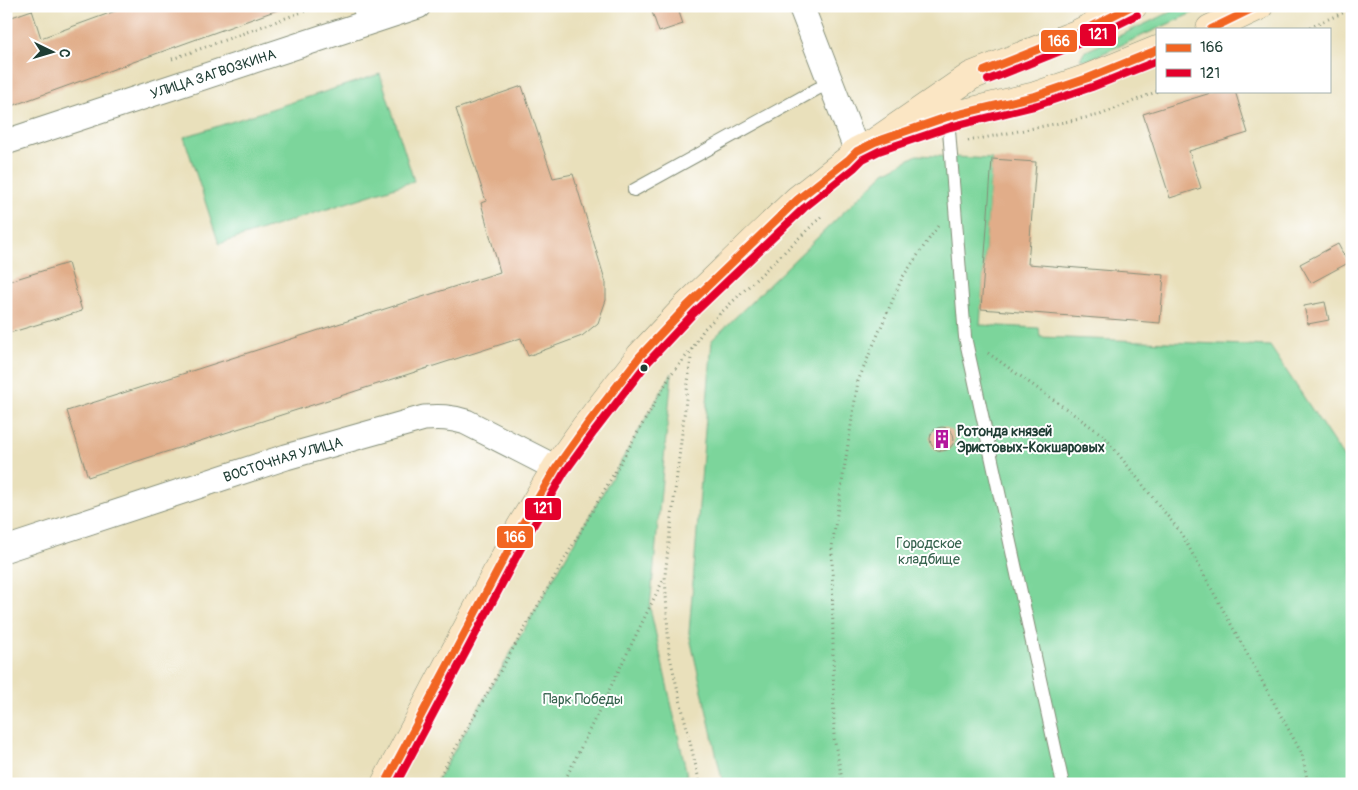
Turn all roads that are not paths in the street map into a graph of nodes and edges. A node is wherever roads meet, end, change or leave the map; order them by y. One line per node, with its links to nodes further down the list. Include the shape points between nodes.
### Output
1 (418, 6): 5 (street, УЛИЦА ЗАГВОЗКИНА)
2 (800, 6): 10 (street)
3 (1133, 6): 7 (main road)
4 (1259, 6): 6 (main road)
5 (361, 15): 12 (street, УЛИЦА ЗАГВОЗКИНА)
6 (1212, 28)
7 (1079, 33): 9 (main road, via 1064,55 1068,69); 13 (main road, via 971,76)
8 (1156, 50): 9 (main road)
9 (1088, 78): 11 (main road, via 1035,96)
10 (831, 83): 13 (street); 14 (lane)
11 (948, 117): 13 (main road); 18 (lane, via 964,337)
12 (6, 142)
13 (866, 147): 15 (main road, via 797,200 687,306 640,356)
14 (634, 190)
15 (556, 468): 16 (street, ВОСТОЧНАЯ УЛИЦА, via 466,422 442,416 424,418 286,457); 17 (main road, via 520,528)
16 (6, 549)
17 (385, 784)
18 (1063, 784)

